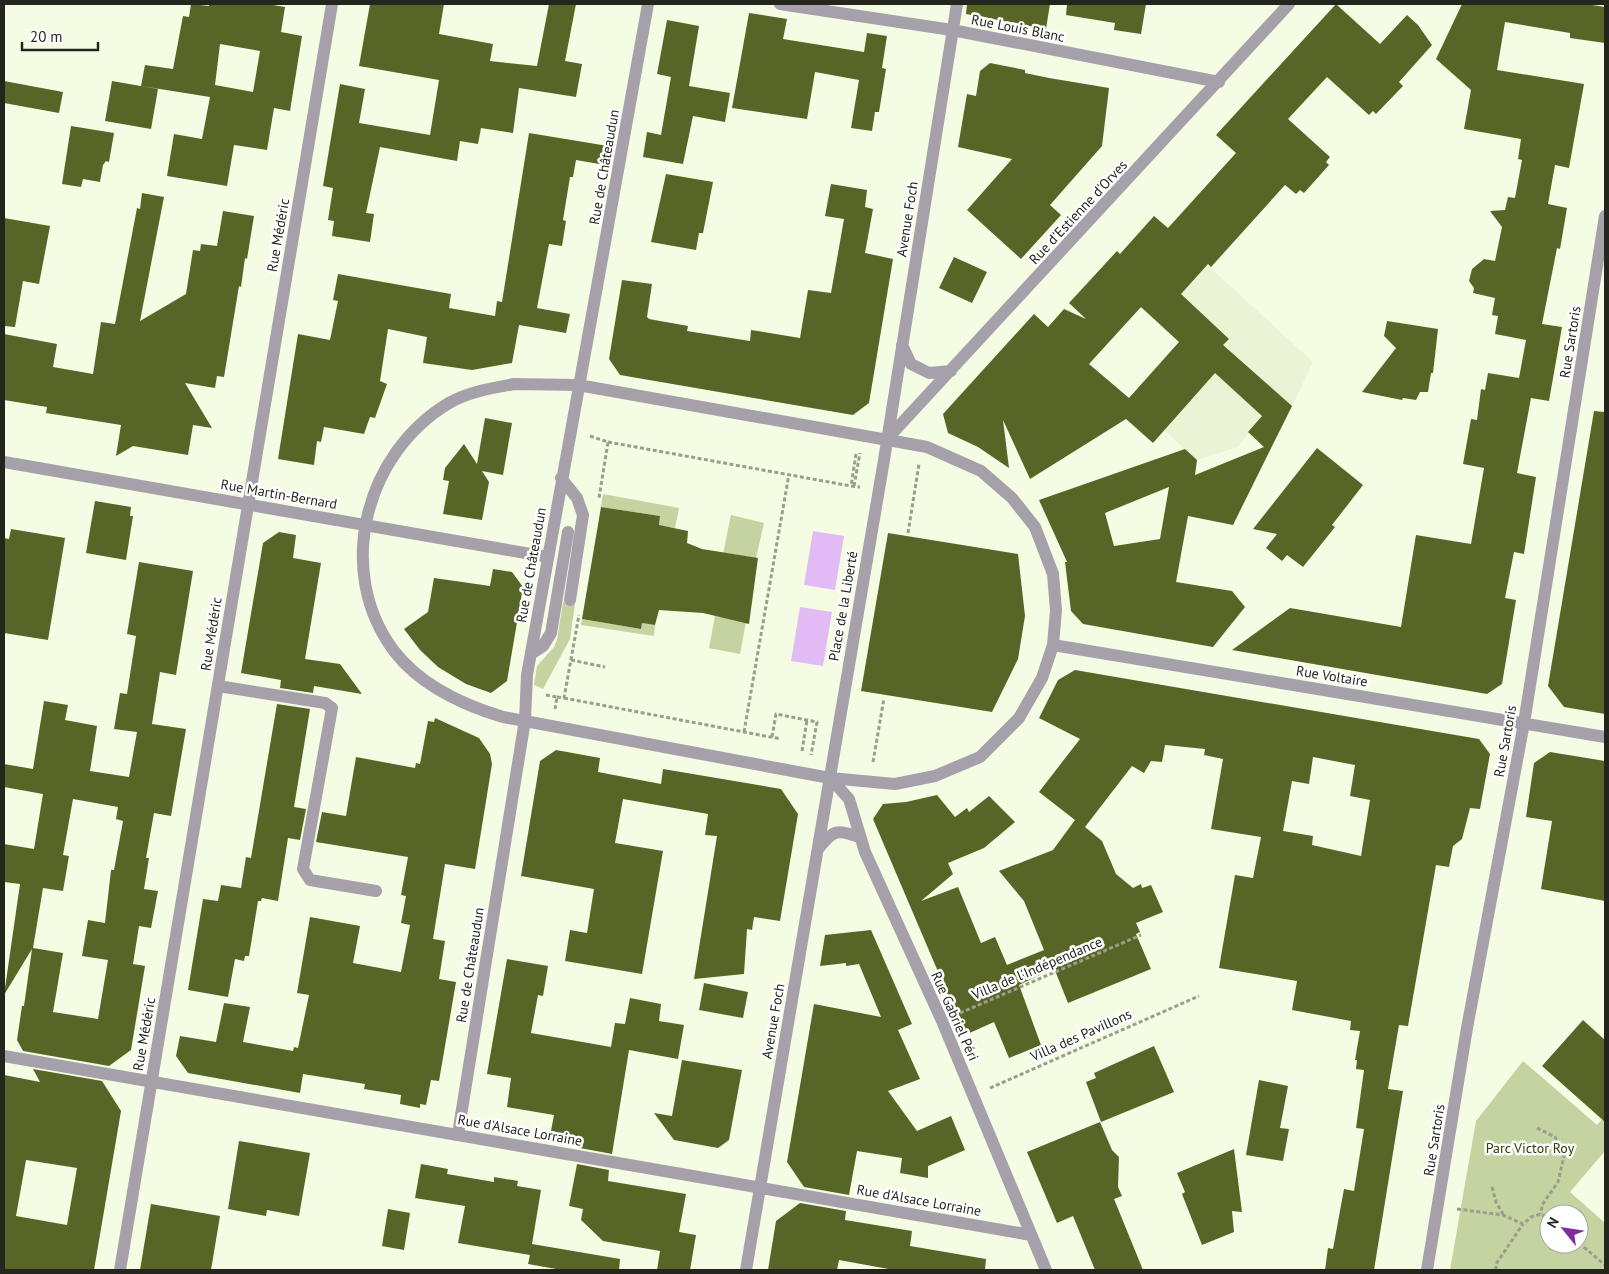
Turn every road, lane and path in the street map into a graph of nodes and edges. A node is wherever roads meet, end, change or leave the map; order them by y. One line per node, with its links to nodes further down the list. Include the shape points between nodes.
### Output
1 (332, 4): 19 (street, Rue Médéric)
2 (648, 4): 11 (street, Rue de Châteaudun)
3 (780, 4): 6 (street, Rue Louis Blanc)
4 (957, 4): 6 (street, Avenue Foch)
5 (1289, 4): 7 (street, Rue d'Estienne d'Orves)
6 (952, 30): 7 (street, Rue Louis Blanc); 9 (street, Avenue Foch)
7 (1219, 82): 10 (street, Rue d'Estienne d'Orves)
8 (1605, 216): 36 (street, Rue Sartoris)
9 (902, 345): 10 (street, via 911,364 929,373); 12 (street, Avenue Foch)
10 (951, 371): 12 (street, Rue d'Estienne d'Orves)
11 (578, 385): 12 (street); 18 (street, Rue de Châteaudun); 20 (street, via 514,384 482,390 449,403 420,424 396,448 379,482)
12 (887, 439): 25 (street, via 928,447 981,471 1012,498 1035,526 1053,574); 44 (street, Place de la Liberté)
13 (608, 442): 16 (path)
14 (920, 458): 22 (path)
15 (4, 462): 19 (street, Rue Martin-Bernard)
16 (789, 474): 17 (path, via 853,486 859,450); 37 (path)
17 (853, 475)
18 (561, 478): 23 (street, Rue de Châteaudun); 24 (street, via 577,498 582,515)
19 (248, 504): 20 (street, Rue Martin-Bernard); 29 (street, Rue Médéric)
20 (365, 524): 23 (street, Rue Martin-Bernard); 34 (street, via 362,546 364,584 377,622 395,651 441,691 476,709)
21 (568, 532): 26 (street, via 551,633 543,646)
22 (908, 533)
23 (548, 557): 26 (street, Rue de Châteaudun)
24 (570, 600)
25 (1054, 644): 36 (street, Rue Voltaire); 44 (street, via 1042,678 1019,718 980,757 935,776 896,784)
26 (531, 654): 34 (street, Rue de Châteaudun, via 525,692)
27 (571, 660): 28 (path)
28 (605, 667)
29 (218, 686): 47 (street, via 326,703 332,708 303,869 310,880); 52 (street, Rue Médéric)
30 (543, 695): 33 (path, via 557,697)
31 (564, 698): 37 (path)
32 (884, 698): 43 (path)
33 (554, 712)
34 (525, 720): 44 (street); 55 (street, Rue de Châteaudun)
35 (807, 720): 38 (path, via 776,714); 41 (path); 42 (path, via 817,722)
36 (1524, 723): 39 (street, Rue Voltaire); 59 (street, Rue Sartoris, via 1467,1028)
37 (744, 732): 38 (path)
38 (772, 737): 40 (path)
39 (1605, 737)
40 (781, 739)
41 (802, 750)
42 (810, 760)
43 (872, 768)
44 (830, 778): 45 (street, Rue Gabriel Péri, via 849,799); 46 (street, Avenue Foch)
45 (859, 836): 46 (street, via 842,831 830,834); 50 (street, Rue Gabriel Péri)
46 (818, 850): 56 (street, Avenue Foch)
47 (376, 891)
48 (1140, 935): 50 (path, Villa de l'Indépendance)
49 (1199, 996): 53 (path, Villa des Pavillons)
50 (942, 1021): 53 (street, Rue Gabriel Péri)
51 (4, 1056): 52 (street, Rue d'Alsace Lorraine)
52 (152, 1080): 55 (street, Rue d'Alsace Lorraine); 66 (street, Rue Médéric)
53 (973, 1095): 63 (street, Rue Gabriel Péri)
54 (1537, 1128): 58 (path, via 1555,1137 1564,1156 1558,1182)
55 (458, 1134): 56 (street, Rue d'Alsace Lorraine)
56 (760, 1187): 63 (street, Rue d'Alsace Lorraine); 67 (street, Avenue Foch)
57 (1492, 1187): 60 (path)
58 (1543, 1204)
59 (1438, 1207): 60 (path); 69 (street, Rue Sartoris)
60 (1503, 1215): 62 (path)
61 (1539, 1215): 62 (path)
62 (1523, 1224): 70 (path, via 1496,1264)
63 (1032, 1234): 68 (street, Rue Gabriel Péri)
64 (1589, 1251): 65 (path)
65 (1605, 1265)
66 (120, 1270)
67 (746, 1270)
68 (1046, 1270)
69 (1427, 1270)
70 (1496, 1270)

